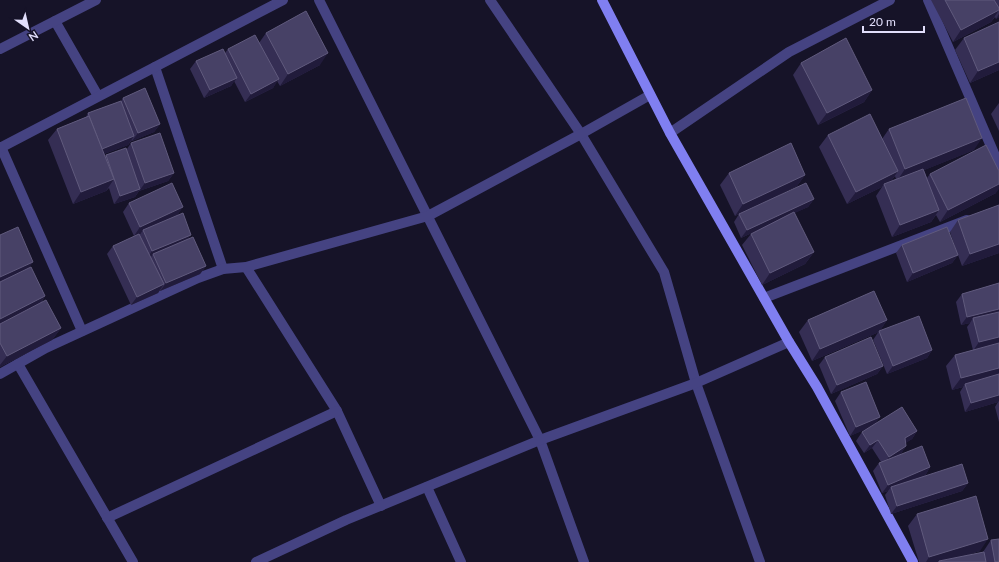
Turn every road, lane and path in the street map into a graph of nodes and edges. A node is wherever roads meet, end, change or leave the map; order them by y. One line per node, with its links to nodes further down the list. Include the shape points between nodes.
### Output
1 (96, 0): 8 (street)
2 (283, 0): 10 (street)
3 (318, 0): 17 (street)
4 (490, 0): 14 (street)
5 (602, 0): 11 (main road)
6 (890, 0): 13 (street, via 789,52)
7 (928, 0): 16 (street)
8 (55, 21): 9 (street); 12 (street)
9 (0, 49)
10 (155, 67): 12 (street); 20 (street)
11 (650, 94): 13 (main road); 14 (street)
12 (98, 96): 15 (street)
13 (670, 133): 21 (main road)
14 (581, 134): 17 (street); 26 (street, via 664,272)
15 (0, 147): 22 (street)
16 (999, 165)
17 (428, 216): 19 (street); 28 (street)
18 (977, 216): 21 (street)
19 (246, 267): 20 (street); 27 (street)
20 (223, 270): 22 (street, via 198,278)
21 (764, 298): 23 (main road)
22 (82, 331): 24 (street)
23 (789, 342): 26 (street); 37 (main road, via 818,387)
24 (18, 364): 25 (street); 31 (street)
25 (0, 374)
26 (696, 382): 28 (street); 36 (street)
27 (337, 411): 30 (street); 31 (street)
28 (540, 440): 29 (street); 35 (street)
29 (427, 487): 30 (street); 34 (street)
30 (381, 506): 33 (street)
31 (107, 518): 32 (street)
32 (133, 562)
33 (256, 562)
34 (461, 562)
35 (584, 562)
36 (760, 562)
37 (914, 562)

